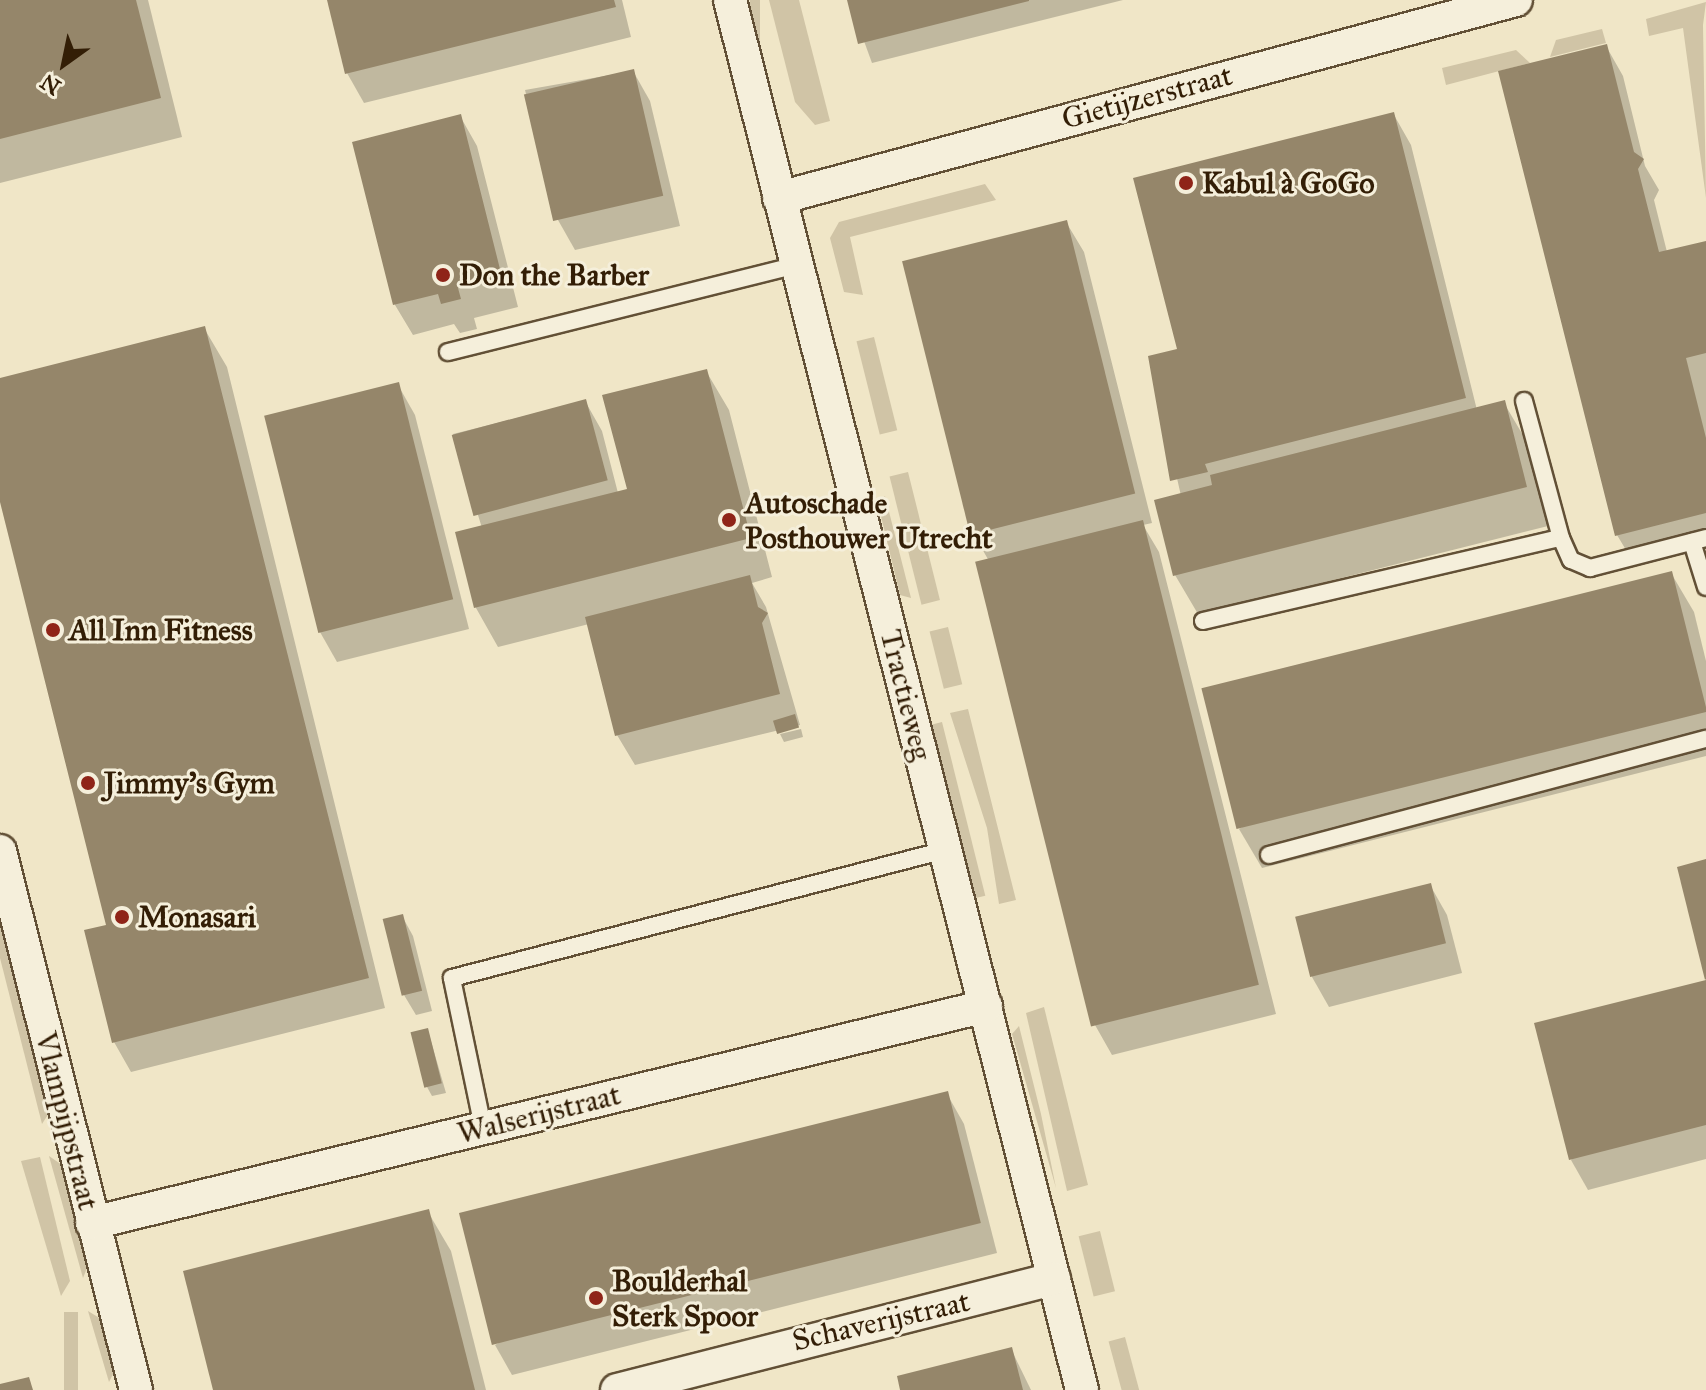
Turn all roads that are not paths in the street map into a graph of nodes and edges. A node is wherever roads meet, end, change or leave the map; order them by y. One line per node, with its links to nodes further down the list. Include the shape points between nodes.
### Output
1 (730, 0): 3 (street, Tractieweg)
2 (1516, 0): 3 (street, Gietijzerstraat)
3 (779, 198): 4 (street, Tractieweg)
4 (798, 265): 5 (lane); 12 (street, Tractieweg)
5 (448, 352)
6 (1524, 401): 7 (lane)
7 (1561, 538): 8 (lane, via 1571,560 1590,568); 10 (lane)
8 (1699, 540): 9 (lane)
9 (1706, 587)
10 (1203, 621)
11 (1706, 739): 14 (lane)
12 (945, 850): 15 (street, Tractieweg); 16 (lane, via 452,978)
13 (0, 851): 17 (street, Vlampijpstraat)
14 (1269, 855)
15 (986, 1006): 16 (street, Walserijstraat); 18 (street, Tractieweg)
16 (483, 1127): 17 (street, Walserijstraat)
17 (92, 1223): 19 (street, Vlampijpstraat)
18 (1054, 1279): 20 (street, Schaverijstraat); 21 (street, Tractieweg)
19 (136, 1390)
20 (617, 1390)
21 (1082, 1390)

